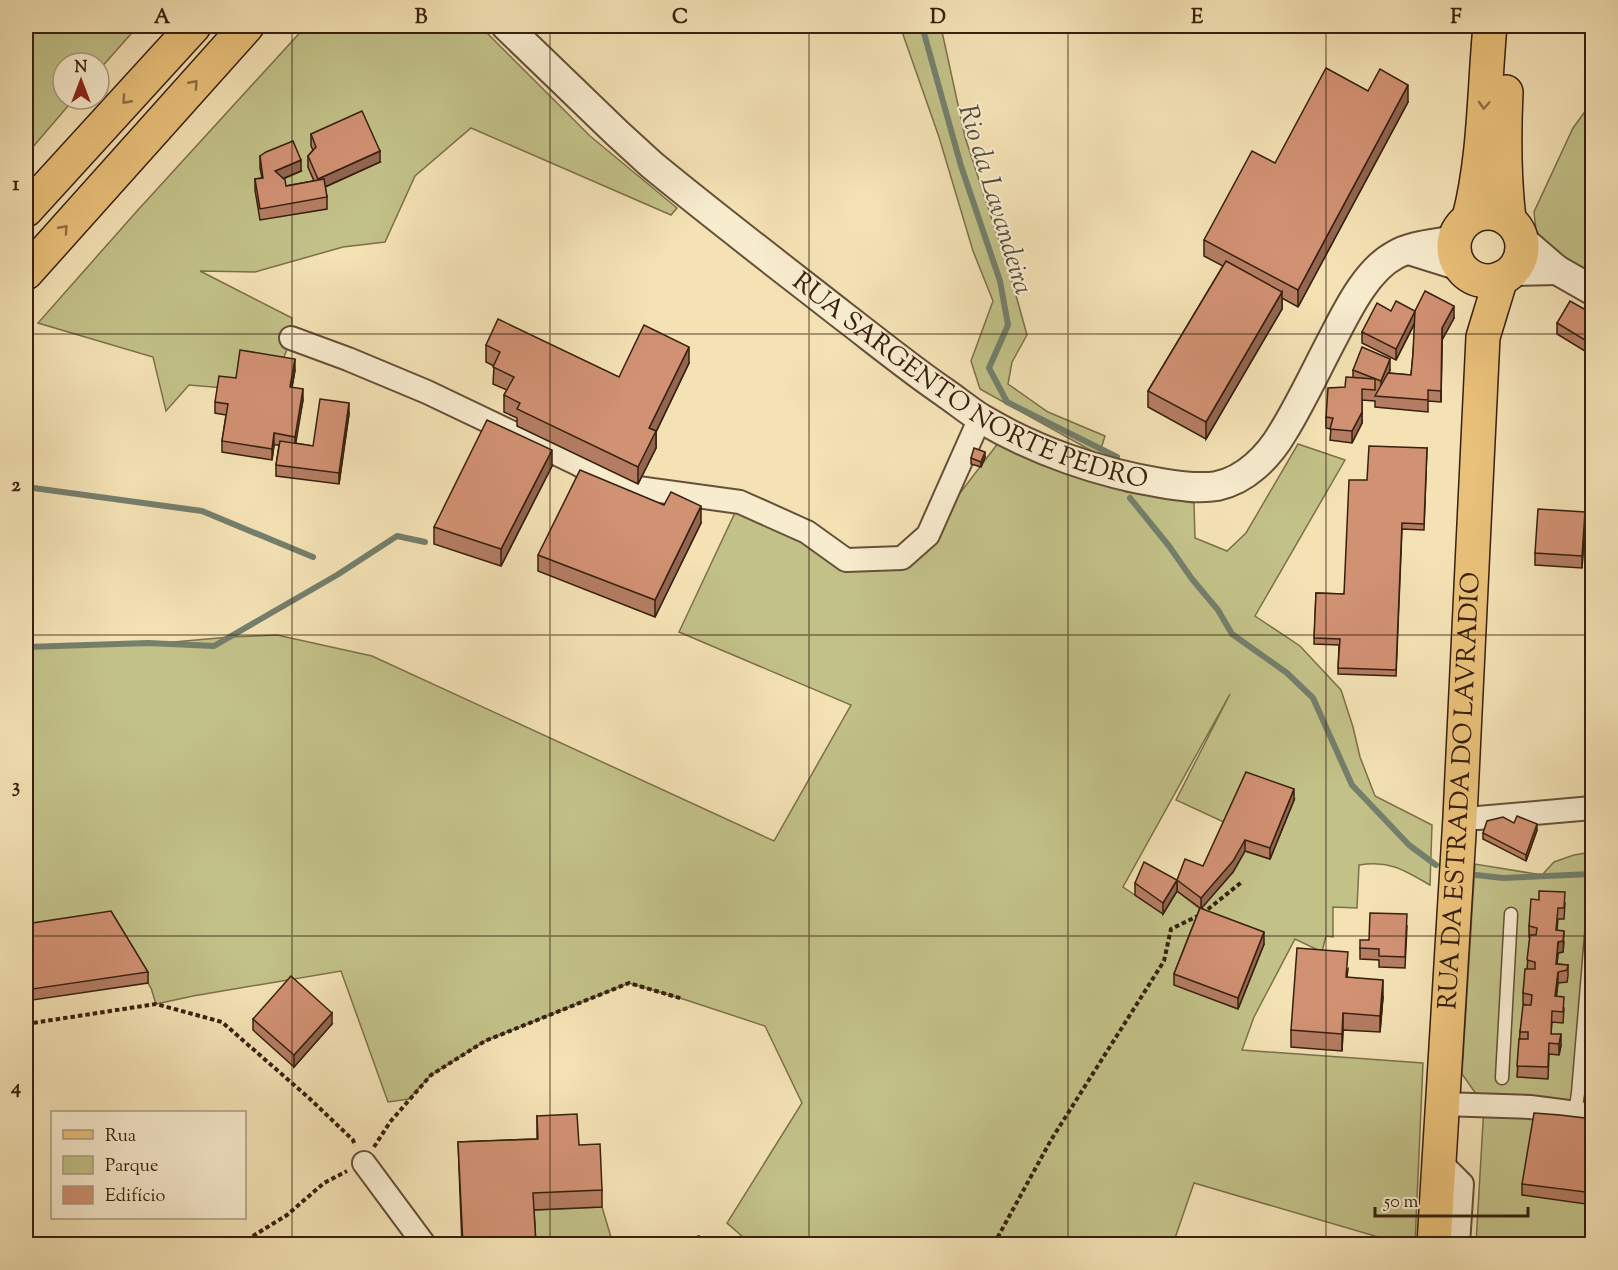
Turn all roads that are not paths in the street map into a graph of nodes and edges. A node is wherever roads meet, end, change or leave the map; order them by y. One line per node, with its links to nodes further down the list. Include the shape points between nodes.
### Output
1 (194, 26): 7 (main road, one-way to 7)
2 (247, 26): 10 (main road, one-way to 2)
3 (506, 26): 14 (street, RUA SARGENTO NORTE PEDRO, via 652,165 909,368)
4 (1490, 26): 6 (main road, RUA DA ESTRADA DO LAVRADIO)
5 (1511, 26): 6 (main road, RUA DA ESTRADA DO LAVRADIO)
6 (1497, 61): 8 (main road, RUA DA ESTRADA DO LAVRADIO, one-way to 8); 9 (main road, RUA DA ESTRADA DO LAVRADIO)
7 (26, 210)
8 (1463, 249): 9 (main road, via 1478,279 1489,281); 9 (main road, via 1479,214 1489,213 1499,214); 12 (main road, RUA DA ESTRADA DO LAVRADIO); 14 (street, RUA SARGENTO NORTE PEDRO, via 1407,250 1382,264 1341,322 1272,449 1247,473 1218,486 1174,485 1116,473 1040,447)
9 (1511, 252): 11 (street, via 1557,270); 12 (main road, RUA DA ESTRADA DO LAVRADIO)
10 (26, 273)
11 (1593, 290)
12 (1483, 337): 16 (main road, RUA DA ESTRADA DO LAVRADIO)
13 (291, 338): 14 (street, via 427,392 616,485 740,502 807,531 846,560 902,558 928,535)
14 (980, 418)
15 (1593, 808): 16 (street, via 1478,818)
16 (1460, 816): 20 (main road, RUA DA ESTRADA DO LAVRADIO)
17 (1511, 914): 19 (lane)
18 (1593, 925): 21 (lane, via 1578,1093)
19 (1502, 1078)
20 (1442, 1104): 21 (street, via 1530,1107); 22 (main road, RUA DA ESTRADA DO LAVRADIO)
21 (1584, 1114)
22 (1439, 1161): 25 (main road, RUA DA ESTRADA DO LAVRADIO); 26 (street, via 1462,1184)
23 (364, 1163): 24 (street)
24 (424, 1245)
25 (1434, 1245)
26 (1458, 1245)

